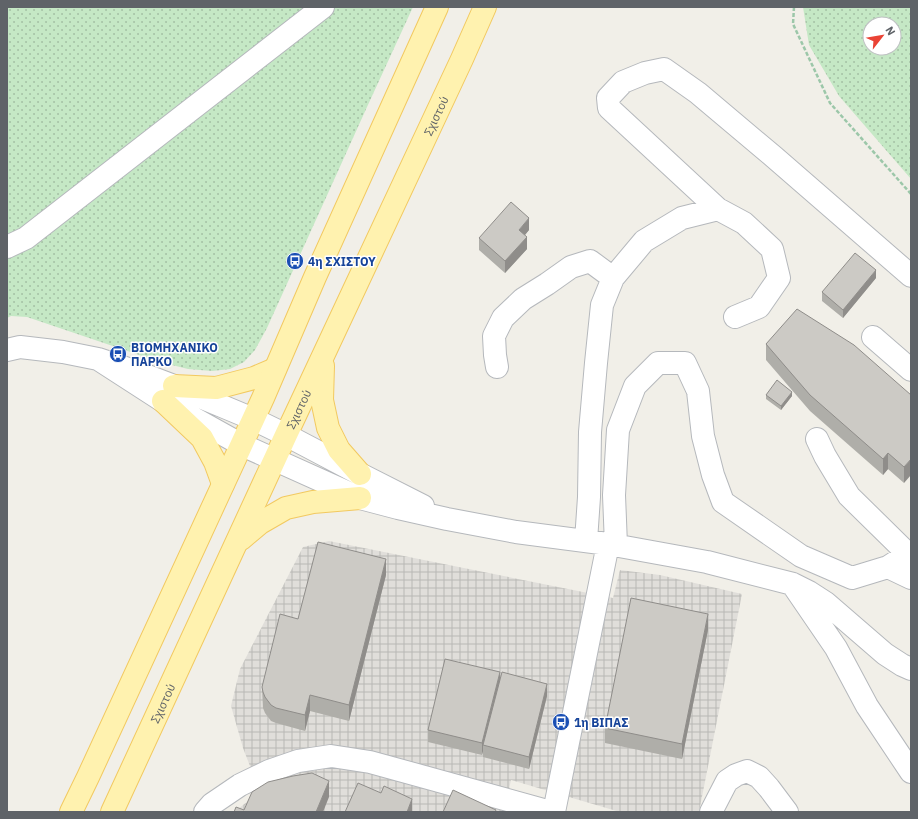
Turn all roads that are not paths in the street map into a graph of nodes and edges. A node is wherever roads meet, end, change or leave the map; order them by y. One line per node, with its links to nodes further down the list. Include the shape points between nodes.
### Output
1 (323, 7): 5 (street, via 26,238)
2 (437, 7): 13 (main road)
3 (485, 7): 11 (main road, Σχιστού)
4 (718, 209): 6 (street, via 610,108 608,98 623,82 664,69 710,103); 7 (street, via 682,218 644,241); 8 (street, via 744,224 772,249 779,278 759,306)
5 (7, 247)
6 (911, 276)
7 (613, 278): 12 (street, via 590,261 571,267 523,299 504,318 494,336); 25 (street, via 602,305 596,363 590,432)
8 (735, 317)
9 (873, 337): 14 (street)
10 (7, 350): 15 (street, via 20,347 98,359)
11 (324, 355): 17 (main road, Σχιστού); 21 (main road, via 322,400 328,428 339,450)
12 (497, 367)
13 (275, 369): 15 (main road, via 254,378 216,388); 16 (main road)
14 (911, 370)
15 (168, 394): 16 (street); 19 (street); 22 (main road, via 202,438)
16 (253, 419): 17 (street); 19 (main road)
17 (286, 435): 20 (main road, Σχιστού); 21 (street)
18 (817, 439): 28 (street, via 824,456 849,496)
19 (242, 444): 20 (street); 22 (main road)
20 (275, 460): 23 (street); 26 (main road, Σχιστού)
21 (360, 474): 24 (street)
22 (223, 484): 34 (main road)
23 (360, 498): 24 (street); 26 (main road, via 313,502 286,508 260,523)
24 (447, 519): 25 (street, via 516,532)
25 (586, 541): 27 (street)
26 (236, 544): 35 (main road, Σχιστού)
27 (612, 544): 29 (street, via 618,430 635,386 658,363 685,363 698,391 703,436 723,502 801,556 852,578); 31 (street, via 707,562); 38 (street)
28 (910, 553): 29 (street)
29 (888, 567): 30 (street)
30 (911, 578)
31 (792, 584): 32 (street, via 826,604 885,654); 33 (street, via 836,648 867,706)
32 (909, 668)
33 (911, 772)
34 (71, 812)
35 (112, 812)
36 (205, 812): 37 (street, via 212,804 240,785 269,771 298,761 331,756 370,762)
37 (551, 812)
38 (554, 812)
39 (710, 812): 40 (street, via 727,781 736,774 747,771 759,777)
40 (787, 812)

